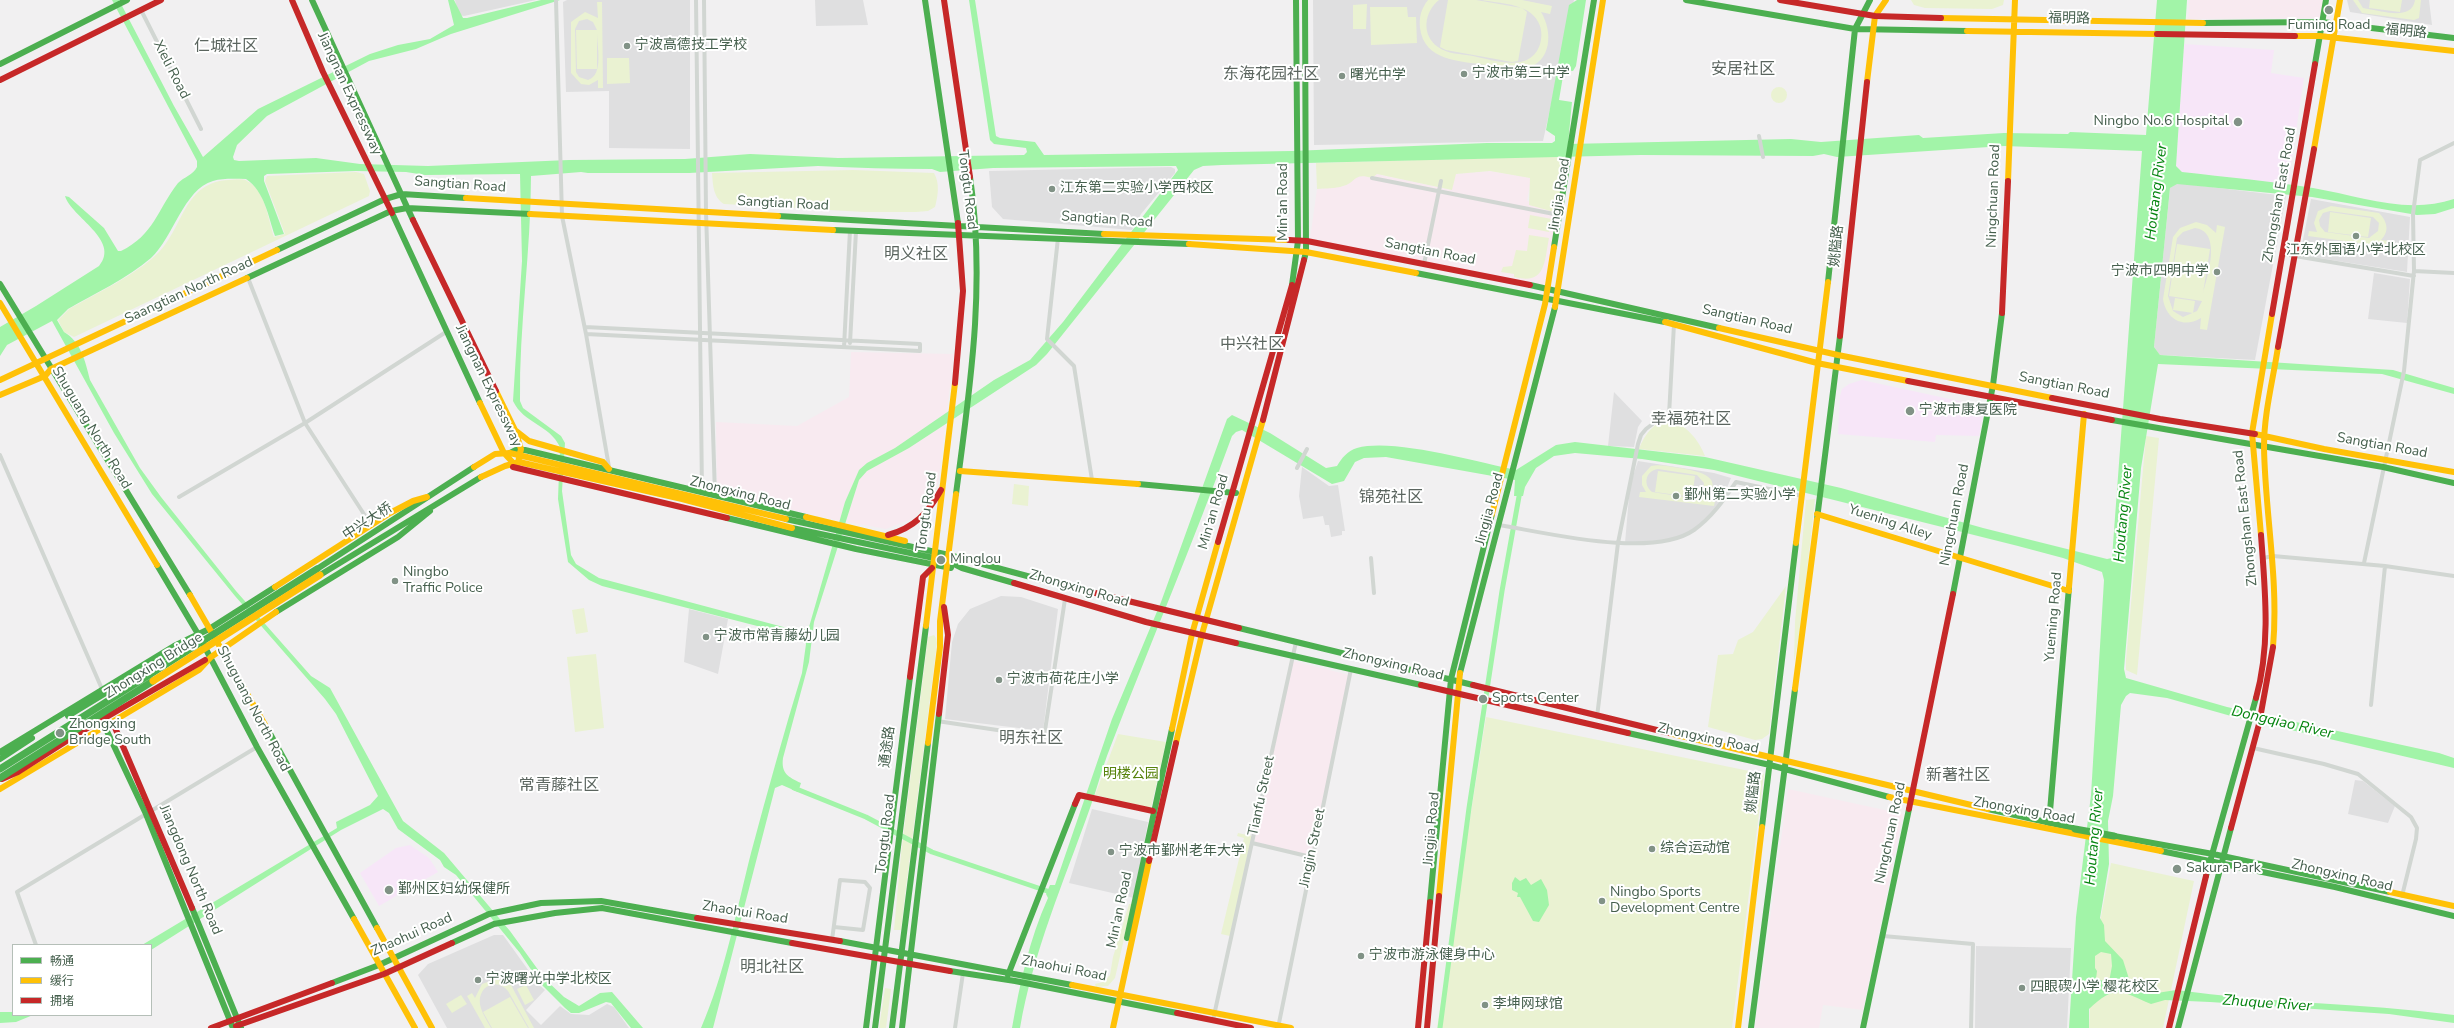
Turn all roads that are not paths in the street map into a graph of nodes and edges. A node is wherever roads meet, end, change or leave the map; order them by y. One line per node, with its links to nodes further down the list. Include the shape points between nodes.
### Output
1 (161, 0): 21 (main road)
2 (292, 0): 46 (main road, Jiangnan Expressway, via 323,72)
3 (312, 0): 45 (main road, Jiangnan Expressway)
4 (696, 0): 50 (street)
5 (704, 0): 51 (street)
6 (925, 0): 56 (main road, Tongtu Road, via 950,152)
7 (944, 0): 57 (main road, Tongtu Road)
8 (1296, 0): 38 (main road, Min'an Road)
9 (1305, 0): 38 (main road, Min'an Road)
10 (1594, 0): 52 (main road, Jingjia Road)
11 (1603, 0): 77 (main road, Jingjia Road)
12 (1686, 0): 27 (main road, 福明路)
13 (1780, 0): 22 (main road)
14 (1870, 0): 22 (main road)
15 (1886, 0): 23 (main road)
16 (2014, 0): 24 (main road, Ningchuan Road)
17 (2326, 0): 25 (main road, Zhongshan East Road)
18 (2340, 0): 26 (main road, Zhongshan East Road)
19 (125, 1): 34 (main road)
20 (556, 1): 47 (street)
21 (141, 10): 35 (main road); 36 (street, Xieli Road)
22 (1861, 14): 23 (main road); 27 (main road)
23 (1875, 16): 24 (main road); 28 (main road, 姚隘路)
24 (2014, 22): 25 (main road); 29 (main road, Ningchuan Road)
25 (2322, 22): 26 (main road); 30 (main road, Zhongshan East Road)
26 (2336, 23): 31 (main road, Zhongshan East Road); 32 (main road)
27 (1855, 29): 28 (main road, 福明路); 93 (main road, 姚隘路, via 1843,156)
28 (1873, 29): 29 (main road, 福明路); 94 (main road, 姚隘路)
29 (2013, 32): 30 (main road, 福明路); 102 (main road, Ningchuan Road, via 2002,325)
30 (2320, 36): 31 (main road, 福明路); 68 (main road, Zhongshan East Road)
31 (2334, 37): 33 (main road, 福明路); 69 (main road, Zhongshan East Road)
32 (2454, 38)
33 (2454, 51)
34 (0, 64)
35 (0, 80)
36 (201, 129)
37 (1759, 136): 40 (street)
38 (1301, 139): 41 (main road, Min'an Road)
39 (2454, 143): 71 (street, via 2420,160 2413,214)
40 (1763, 157)
41 (1302, 166): 64 (main road, Min'an Road); 65 (main road, Min'an Road)
42 (1372, 178): 44 (street)
43 (1441, 181): 44 (street)
44 (1439, 191): 52 (street); 70 (street)
45 (402, 194): 46 (main road, Sangtian Road); 47 (main road, Sangtian Road); 48 (main road, Jiangnan Expressway)
46 (385, 199): 49 (main road, Jiangnan Expressway); 95 (main road, Saangtian North Road)
47 (561, 204): 50 (main road, Sangtian Road); 53 (street)
48 (407, 208): 49 (main road, Sangtian Road); 53 (main road, Sangtian Road); 107 (main road, Jiangnan Expressway)
49 (391, 212): 74 (main road, Saangtian North Road); 83 (main road, Jiangnan Expressway)
50 (698, 212): 51 (main road, Sangtian Road); 54 (street)
51 (706, 212): 55 (street); 56 (main road, Sangtian Road)
52 (1559, 215): 76 (main road, Jingjia Road)
53 (562, 216): 54 (main road, Sangtian Road); 82 (street)
54 (698, 222): 55 (main road, Sangtian Road); 84 (street)
55 (707, 223): 58 (main road, Sangtian Road); 86 (street)
56 (959, 226): 57 (main road, Sangtian Road); 59 (main road, Tongtu Road)
57 (976, 226): 60 (main road, Tongtu Road); 62 (main road, Sangtian Road, via 1079,231)
58 (853, 230): 59 (main road, Sangtian Road); 89 (street); 90 (street)
59 (960, 236): 60 (main road, Sangtian Road); 128 (main road, Tongtu Road, via 963,291)
60 (977, 236): 61 (main road, Sangtian Road); 124 (main road, Tongtu Road, via 975,351)
61 (1058, 237): 62 (main road, Sangtian Road); 126 (street, via 1047,339 1074,366)
62 (1115, 238): 63 (main road, Sangtian Road)
63 (1143, 238): 64 (main road, Sangtian Road); 66 (main road, Sangtian Road)
64 (1298, 241): 65 (main road, Sangtian Road); 66 (main road, Min'an Road)
65 (1307, 241): 67 (main road, Min'an Road); 70 (main road, Sangtian Road)
66 (1297, 251): 67 (main road, Sangtian Road); 130 (main road, Min'an Road, via 1293,282)
67 (1306, 252): 78 (main road, Sangtian Road); 132 (main road, Min'an Road)
68 (2283, 254): 69 (street); 108 (main road, Zhongshan East Road)
69 (2295, 257): 73 (street); 109 (main road, Zhongshan East Road)
70 (1424, 264): 76 (main road, Sangtian Road)
71 (2414, 271): 72 (street); 73 (street)
72 (2454, 273)
73 (2414, 276): 116 (street, via 2404,371)
74 (248, 278): 99 (main road, Saangtian North Road); 106 (street)
75 (0, 284): 95 (main road, Shuguang North Road)
76 (1547, 288): 77 (main road, Sangtian Road); 78 (main road, Jingjia Road)
77 (1558, 292): 79 (main road, Jingjia Road); 93 (main road, Sangtian Road)
78 (1546, 298): 79 (main road, Sangtian Road); 168 (main road, Jingjia Road, via 1504,462)
79 (1557, 301): 81 (main road, Sangtian Road); 139 (main road, Jingjia Road)
80 (0, 303): 96 (main road, Shuguang North Road)
81 (1674, 324): 97 (main road, Sangtian Road); 143 (street, via 1669,415 1664,416 1641,435)
82 (585, 328): 84 (street); 85 (street)
83 (446, 332): 106 (street); 113 (main road, Jiangnan Expressway)
84 (700, 333): 86 (street); 87 (street)
85 (586, 334): 87 (street); 123 (street)
86 (711, 334): 88 (street); 89 (street)
87 (700, 340): 88 (street); 129 (street)
88 (711, 340): 91 (street); 131 (street)
89 (844, 341): 90 (street); 91 (street)
90 (850, 341): 92 (street); 92 (street, via 920,344 920,351)
91 (844, 347): 92 (street)
92 (850, 347)
93 (1818, 350): 94 (main road, Sangtian Road); 97 (main road, 姚隘路)
94 (1838, 354): 98 (main road, 姚隘路); 102 (main road, Sangtian Road)
95 (44, 358): 96 (main road, Saangtian North Road); 99 (main road, Shuguang North Road)
96 (36, 362): 100 (main road, Shuguang North Road); 101 (main road, Saangtian North Road)
97 (1817, 363): 98 (main road, Sangtian Road); 134 (main road, 姚隘路)
98 (1837, 367): 104 (main road, Sangtian Road); 137 (main road, 姚隘路)
99 (51, 369): 100 (main road, Saangtian North Road); 159 (main road, Shuguang North Road)
100 (45, 376): 103 (main road, Saangtian North Road); 161 (main road, Shuguang North Road)
101 (0, 380)
102 (1993, 386): 104 (main road, Ningchuan Road); 108 (main road, Sangtian Road, via 2160,419)
103 (0, 395)
104 (1992, 396): 105 (main road, Sangtian Road); 149 (main road, Ningchuan Road)
105 (2084, 414): 110 (main road, Sangtian Road); 154 (main road, Yueming Road)
106 (305, 423): 135 (street); 138 (street)
107 (515, 430): 115 (main road, Jiangnan Expressway); 118 (main road, via 528,441 558,449)
108 (2252, 433): 109 (main road, Sangtian Road); 110 (main road, Zhongshan East Road)
109 (2264, 436): 111 (main road, Zhongshan East Road); 116 (main road, Sangtian Road, via 2324,449)
110 (2251, 444): 111 (main road, Sangtian Road); 147 (main road, Zhongshan East Road)
111 (2264, 446): 120 (main road, Sangtian Road); 144 (main road, Zhongshan East Road)
112 (1307, 449): 121 (street)
113 (507, 453): 115 (main road, Zhongxing Road); 117 (main road, Jiangnan Expressway); 133 (main road, 中兴大桥, via 486,458)
114 (0, 454): 169 (street)
115 (519, 458): 117 (main road, Jiangnan Expressway); 119 (main road); 119 (main road, Zhongxing Road); 122 (main road)
116 (2386, 458): 120 (street); 125 (main road, Sangtian Road)
117 (511, 461): 122 (main road, 中兴大桥)
118 (566, 466): 119 (main road, Zhongxing Road); 119 (main road); 123 (main road); 140 (main road, Zhongxing Road, via 682,499)
119 (556, 467)
120 (2383, 467): 127 (main road, Sangtian Road); 150 (street)
121 (1297, 468)
122 (497, 469): 136 (main road, 中兴大桥)
123 (609, 469): 129 (main road)
124 (960, 471): 126 (main road); 148 (main road, Tongtu Road)
125 (2454, 472)
126 (1092, 480): 130 (main road)
127 (2454, 483)
128 (944, 484): 141 (main road, via 920,521 905,532); 145 (main road, Tongtu Road)
129 (702, 491): 131 (main road)
130 (1233, 493): 132 (main road); 157 (main road, Min'an Road)
131 (714, 494): 140 (main road)
132 (1242, 494): 158 (main road, Min'an Road)
133 (433, 495): 138 (main road, via 413,501); 152 (main road, 中兴大桥)
134 (1802, 496): 143 (street, via 1736,482 1716,512 1693,531 1671,541); 180 (main road, 姚隘路)
135 (179, 497)
136 (437, 503): 152 (main road, 中兴大桥); 164 (main road, via 422,519)
137 (1818, 514): 149 (main road, Yuening Alley); 181 (main road, 姚隘路)
138 (371, 525): 159 (main road)
139 (1501, 525): 143 (street); 168 (main road, Jingjia Road)
140 (819, 531): 142 (main road, Zhongxing Road); 142 (main road, Zhongxing Road)
141 (886, 536): 142 (main road, Zhongxing Road); 145 (main road, Zhongxing Road)
142 (859, 539): 145 (main road, Zhongxing Road); 145 (main road, Zhongxing Road)
143 (1618, 543): 172 (street)
144 (2273, 556): 147 (street); 150 (street); 177 (main road, Zhongshan East Road, via 2276,614 2272,659)
145 (933, 558): 148 (main road, Zhongxing Road); 148 (main road, Zhongxing Road); 206 (main road, 通途路, via 923,577); 207 (main road, Tongtu Road)
146 (1371, 558): 155 (street)
147 (2264, 558): 193 (main road, Zhongshan East Road, via 2267,610 2263,672)
148 (948, 559): 156 (main road, Zhongxing Road, via 962,568); 157 (main road, Zhongxing Road, via 964,559 1006,572); 173 (main road, Tongtu Road, via 940,621)
149 (1960, 559): 154 (main road, Yuening Alley); 185 (main road, Ningchuan Road)
150 (2364, 563): 151 (street)
151 (2385, 566): 153 (street); 171 (street)
152 (319, 572): 182 (main road, Zhongxing Bridge, bridge, via 118,693); 183 (main road, Zhongxing Bridge, bridge)
153 (2454, 576)
154 (2069, 591): 189 (main road, Yueming Road)
155 (1374, 593)
156 (1065, 599): 160 (main road, Zhongxing Road, via 1146,622); 173 (street, via 1044,737)
157 (1198, 617): 158 (main road, Zhongxing Road); 160 (main road, Min'an Road)
158 (1207, 619): 162 (main road, Min'an Road); 163 (main road, Zhongxing Road)
159 (209, 629): 161 (main road); 164 (main road, Shuguang North Road)
160 (1193, 632): 162 (main road, Zhongxing Road); 187 (main road, Min'an Road)
161 (198, 634): 166 (main road, Shuguang North Road); 169 (main road); 179 (main road, via 149,668)
162 (1202, 634): 165 (main road, Zhongxing Road); 221 (main road, Min'an Road)
163 (1296, 641): 165 (street, Tianfu Street); 168 (main road, Zhongxing Road)
164 (223, 649): 166 (main road); 210 (main road, Shuguang North Road)
165 (1293, 655): 167 (main road, Zhongxing Road); 191 (street, Tianfu Street)
166 (211, 657): 174 (main road, via 199,670); 176 (main road, Shuguang North Road); 183 (main road, via 148,692 18,772)
167 (1351, 668): 170 (main road, Zhongxing Road); 192 (street, Jingjin Street)
168 (1454, 680): 170 (main road, Jingjia Road); 172 (main road, Zhongxing Road)
169 (102, 689): 178 (main road)
170 (1453, 692): 180 (main road, Zhongxing Road, via 1618,732); 239 (main road, Jingjia Road); 240 (main road, Jingjia Road)
171 (2371, 705)
172 (1596, 717): 180 (main road, Zhongxing Road)
173 (934, 720): 194 (main road, via 924,836); 194 (main road, Tongtu Road, via 918,824)
174 (112, 723): 175 (main road); 188 (main road, Jiangdong North Road)
175 (105, 727): 184 (main road); 188 (main road, Jiangdong North Road)
176 (257, 747): 188 (street); 214 (main road, Shuguang North Road)
177 (2253, 748): 195 (main road, Zhongshan East Road); 196 (street, via 2358,774 2411,817 2417,828 2416,839)
178 (0, 752)
179 (0, 759)
180 (1770, 762): 181 (main road, Zhongxing Road); 241 (main road, 姚隘路)
181 (1785, 766): 185 (main road, Zhongxing Road); 186 (main road, Zhongxing Road); 242 (main road, 姚隘路)
182 (0, 769)
183 (0, 779)
184 (0, 789)
185 (1913, 793): 186 (main road, Ningchuan Road); 189 (main road, Zhongxing Road)
186 (1911, 803): 190 (main road, Zhongxing Road); 203 (main road, Ningchuan Road)
187 (1153, 811): 218 (main road, via 1080,796 1038,899); 221 (main road, Min'an Road)
188 (149, 813): 198 (main road, Jiangdong North Road); 205 (street, via 17,892)
189 (2049, 823): 190 (main road, Zhongxing Road)
190 (2074, 831): 193 (main road, Zhongxing Road, bridge)
191 (1252, 843): 192 (street); 222 (street, Tianfu Street)
192 (1311, 857): 226 (street, Jingjin Street)
193 (2212, 857): 195 (main road, Zhongxing Road); 245 (main road, Zhongshan East Road)
194 (918, 859): 208 (main road, Tongtu Road); 209 (main road)
195 (2223, 860): 196 (main road, Zhongxing Road); 199 (main road, Zhongxing Road); 246 (main road, Zhongshan East Road)
196 (2402, 896): 197 (main road, Zhongxing Road)
197 (2454, 906)
198 (187, 907): 223 (main road, Jiangdong North Road, via 193,928); 223 (main road, Jiangdong North Road, via 197,921)
199 (2454, 916)
200 (718, 925): 202 (main road, Zhaohui Road); 210 (main road, Zhaohui Road, via 601,901 541,903 492,914); 216 (main road, Zhaohui Road, via 602,908 555,913 494,924)
201 (834, 928): 201 (street, via 840,880 865,882 870,888 863,930); 204 (street)
202 (749, 931): 204 (main road, Zhaohui Road); 211 (main road, Zhaohui Road)
203 (1883, 936): 243 (main road, Ningchuan Road); 244 (street, via 1973,944)
204 (832, 940): 206 (main road, Zhaohui Road)
205 (36, 944)
206 (876, 947): 207 (main road, Zhaohui Road); 211 (main road, 通途路)
207 (885, 949): 208 (main road, Zhaohui Road); 212 (main road, Tongtu Road)
208 (903, 952): 209 (main road, Zhaohui Road); 213 (main road, Tongtu Road)
209 (911, 954): 215 (main road); 218 (main road, Zhaohui Road)
210 (392, 959): 214 (main road, Zhaohui Road); 216 (main road)
211 (874, 959): 212 (main road, Zhaohui Road); 230 (main road, 通途路)
212 (884, 961): 213 (main road, Zhaohui Road); 231 (main road, Tongtu Road)
213 (901, 964): 215 (main road, Zhaohui Road); 232 (main road, Tongtu Road)
214 (379, 965): 219 (main road, Shuguang North Road); 223 (main road, Zhaohui Road)
215 (909, 966): 217 (main road, Zhaohui Road); 233 (main road)
216 (398, 968): 219 (main road, Zhaohui Road); 229 (main road)
217 (963, 973): 220 (main road, Zhaohui Road); 234 (street)
218 (1012, 973): 220 (main road); 221 (main road, Zhaohui Road)
219 (384, 974): 225 (main road, Zhaohui Road); 228 (main road, Shuguang North Road)
220 (1006, 980): 221 (main road, Zhaohui Road)
221 (1117, 997): 222 (main road, Zhaohui Road); 224 (main road, Zhaohui Road); 235 (main road, Min'an Road); 236 (main road, Min'an Road)
222 (1215, 1012): 224 (street, Tianfu Street); 226 (main road, Zhaohui Road)
223 (233, 1018): 225 (main road, Jiangdong North Road); 227 (main road, Zhaohui Road)
224 (1213, 1020): 237 (main road, Zhaohui Road)
225 (235, 1027)
226 (1278, 1027): 238 (main road, Zhaohui Road)
227 (211, 1028)
228 (415, 1028)
229 (432, 1028)
230 (866, 1028)
231 (874, 1028)
232 (892, 1028)
233 (902, 1028)
234 (955, 1028)
235 (1108, 1028)
236 (1113, 1028)
237 (1251, 1028)
238 (1291, 1028)
239 (1418, 1028)
240 (1427, 1028)
241 (1738, 1028)
242 (1751, 1028)
243 (1863, 1028)
244 (1971, 1028)
245 (2168, 1028)
246 (2178, 1028)

